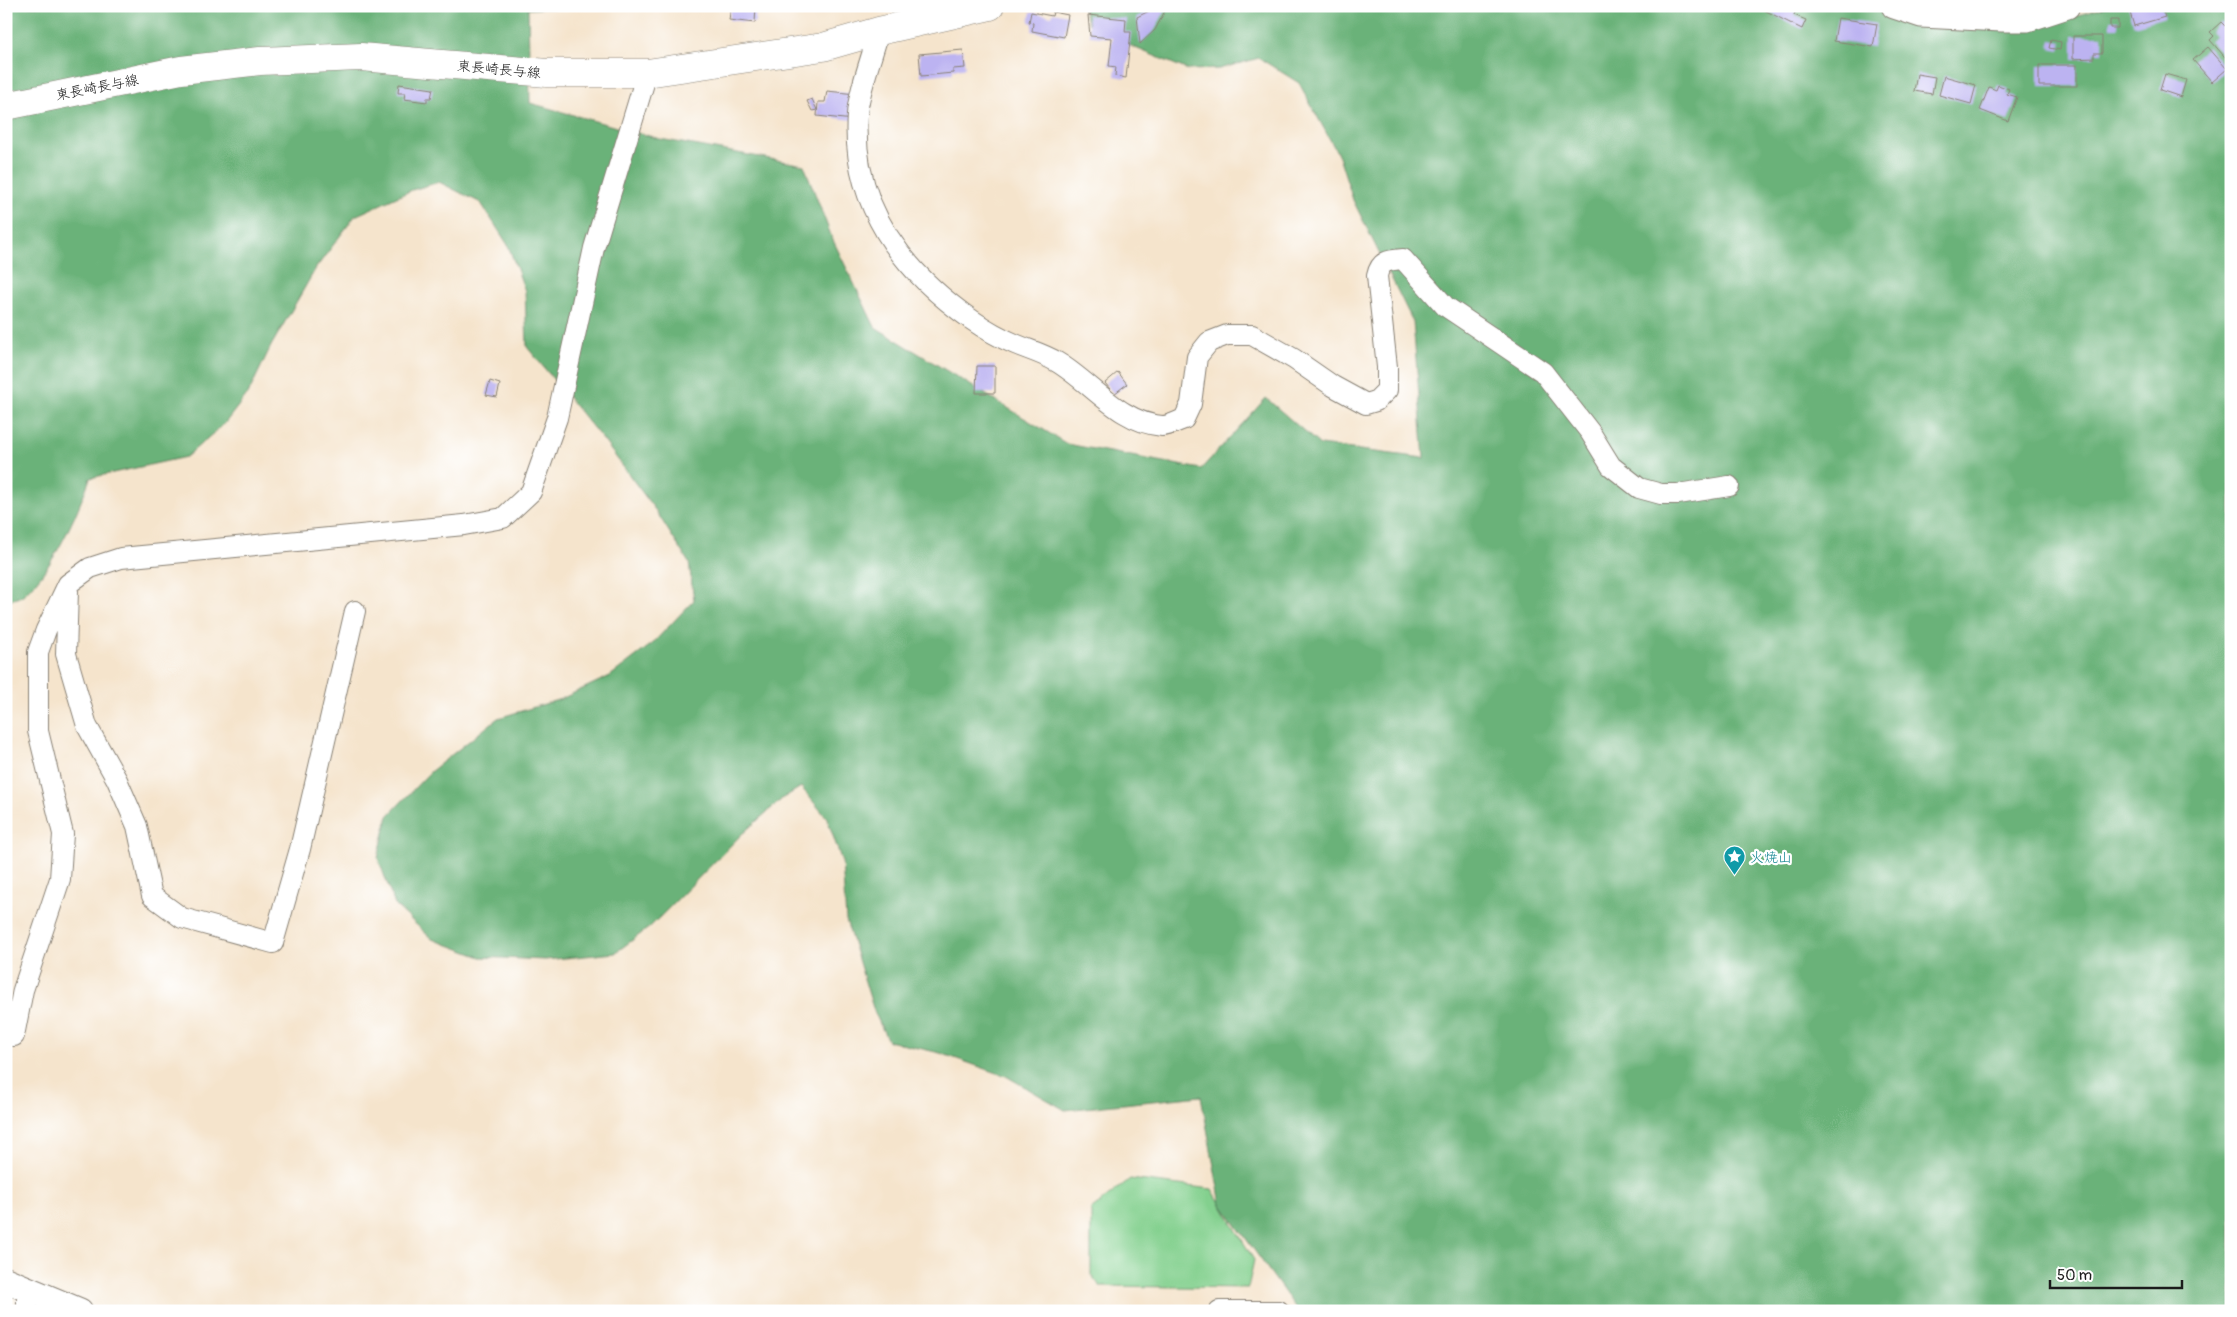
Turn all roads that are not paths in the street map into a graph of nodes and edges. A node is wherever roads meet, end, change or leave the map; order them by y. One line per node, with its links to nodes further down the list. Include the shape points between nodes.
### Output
1 (990, 6): 4 (main road, 東長崎長与線)
2 (1894, 6): 3 (street, via 1921,15 2002,19 2027,19)
3 (2067, 6)
4 (879, 31): 5 (main road, 東長崎長与線, via 823,47); 7 (street, via 857,114 857,157 869,204 882,228 926,284 972,320 1012,343 1056,361 1134,418 1164,426 1184,420 1191,404 1197,358 1209,342 1227,334 1252,336 1366,404 1376,401 1387,390 1377,276 1379,266 1387,260 1403,259 1445,306 1543,372 1590,432 1611,466 1639,488 1661,494 1678,494)
5 (647, 73): 6 (main road, 東長崎長与線, via 548,73 361,56 260,61 181,70); 8 (street, via 594,248 557,418 531,492 503,518 464,526 121,558 90,568)
6 (6, 106)
7 (1729, 486)
8 (68, 584): 9 (street, via 66,654 87,726 117,780 137,826 152,896 182,918 273,943 300,849); 10 (street, via 38,652 36,680 38,731 63,834 60,878 23,990 14,1036)
9 (355, 611)
10 (6, 1035)
11 (20, 1292): 12 (street)
12 (80, 1311)
13 (1219, 1311): 14 (street)
14 (1279, 1311)

